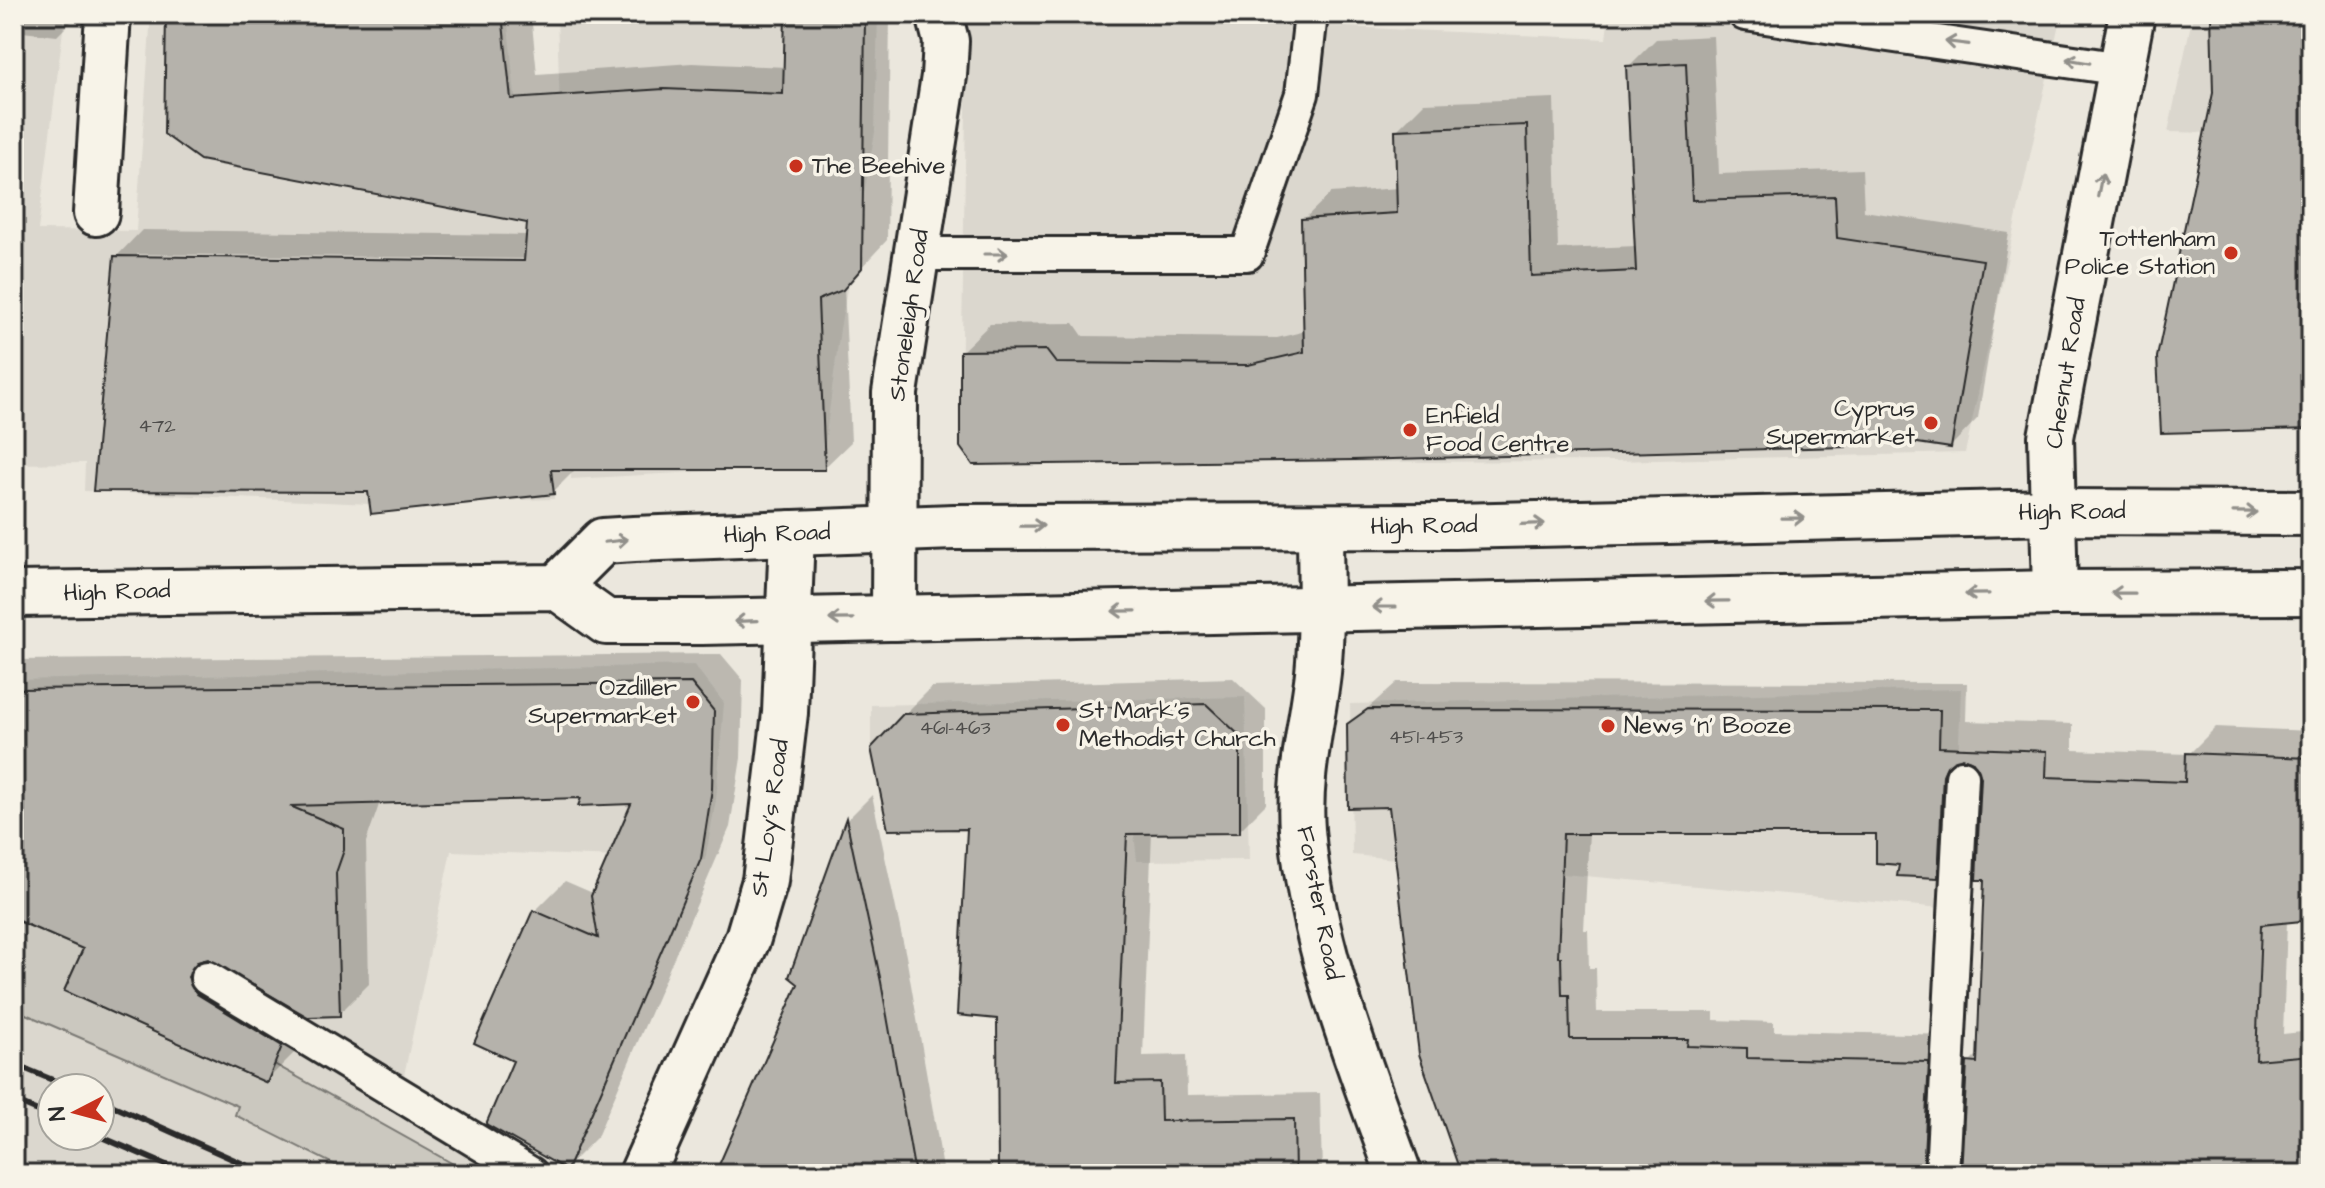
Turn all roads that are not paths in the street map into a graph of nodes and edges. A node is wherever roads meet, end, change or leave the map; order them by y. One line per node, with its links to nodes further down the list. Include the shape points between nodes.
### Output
1 (108, 14): 7 (main road)
2 (939, 14): 8 (main road, Stoneleigh Road, via 946,41 944,76)
3 (1311, 14): 8 (lane, one-way to 3, via 1247,254 1302,94)
4 (1745, 14): 6 (lane, one-way to 4)
5 (2132, 14): 6 (main road, Chesnut Road)
6 (2122, 69): 9 (main road, Chesnut Road, one-way to 6, via 2051,437)
7 (96, 213)
8 (918, 254): 12 (main road, Stoneleigh Road, via 895,393)
9 (2052, 512): 10 (main road, High Road, one-way to 10); 11 (main road, High Road, one-way to 9); 16 (main road, Chesnut Road)
10 (2311, 513)
11 (1320, 527): 12 (main road, High Road, one-way to 11); 18 (main road, Forster Road)
12 (893, 529): 13 (main road, High Road); 19 (main road, Stoneleigh Road)
13 (792, 533): 14 (main road, High Road, one-way to 13, via 603,541); 20 (main road, St Loy's Road)
14 (557, 587): 17 (main road, High Road); 20 (main road, one-way to 14, via 606,622)
15 (2311, 592): 16 (main road, one-way to 16)
16 (2055, 593): 18 (main road, one-way to 18)
17 (14, 594)
18 (1320, 607): 19 (main road, one-way to 19); 25 (main road, Forster Road, via 1318,669 1303,765 1302,829 1316,915 1341,1014)
19 (894, 618): 20 (main road, one-way to 20)
20 (789, 619): 24 (main road, St Loy's Road, via 785,713 765,881 748,938)
21 (1962, 777): 26 (lane)
22 (207, 978): 23 (lane)
23 (531, 1174)
24 (642, 1174)
25 (1399, 1174)
26 (1942, 1174)

